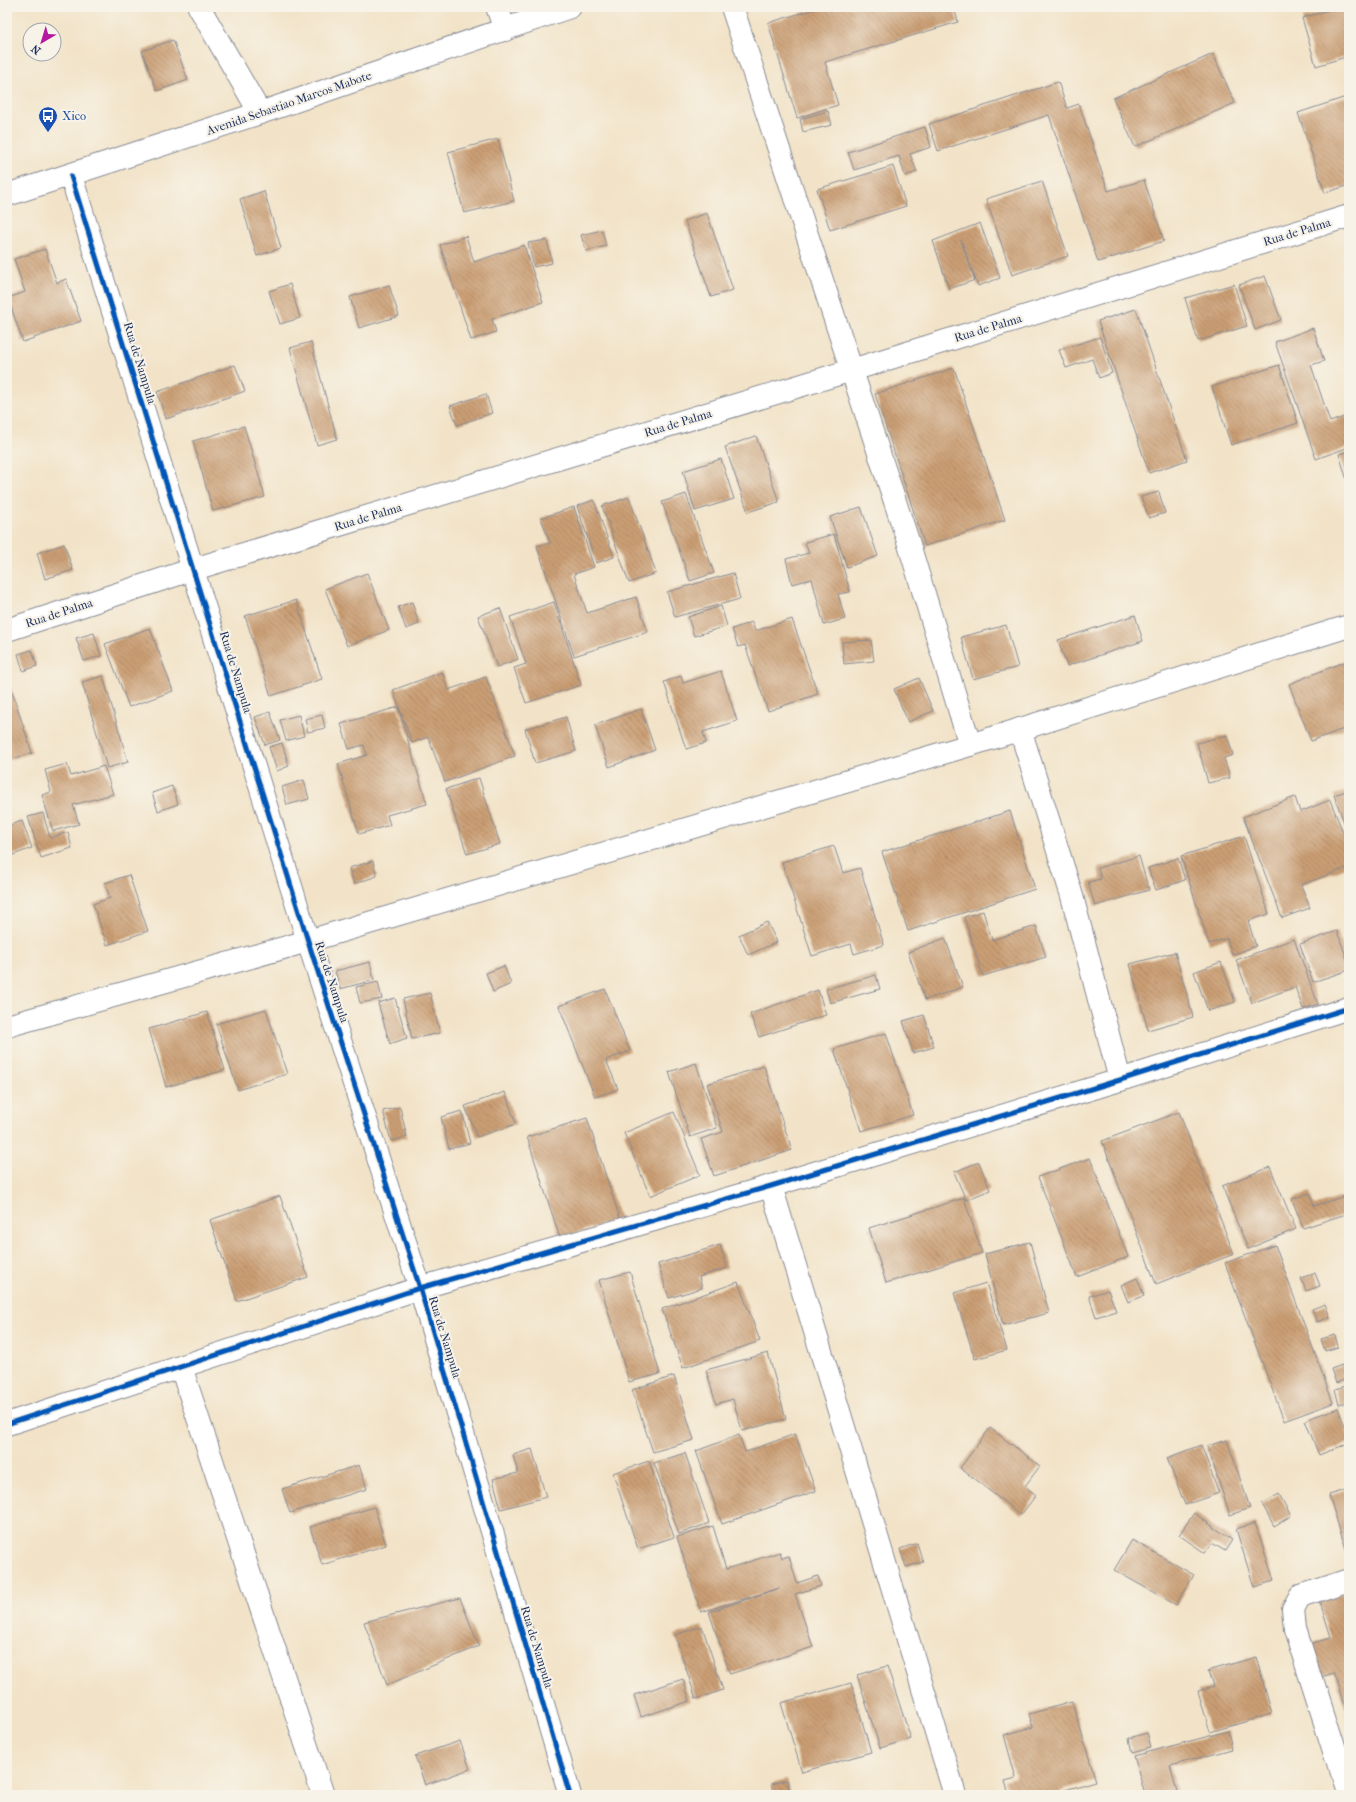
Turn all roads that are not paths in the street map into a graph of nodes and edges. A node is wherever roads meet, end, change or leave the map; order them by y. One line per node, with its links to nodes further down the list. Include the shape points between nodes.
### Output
1 (199, 7): 6 (street)
2 (497, 7): 5 (street)
3 (570, 7): 5 (street, Avenida Sebastiao Marcos Mabote)
4 (732, 7): 10 (street)
5 (505, 30): 6 (street, Avenida Sebastiao Marcos Mabote)
6 (260, 113): 7 (street, Avenida Sebastiao Marcos Mabote)
7 (71, 176): 8 (street, Avenida Sebastiao Marcos Mabote); 11 (street, Rua de Nampula)
8 (7, 195)
9 (1349, 216): 10 (street, Rua de Palma)
10 (852, 370): 11 (street, Rua de Palma); 15 (street)
11 (194, 570): 13 (street, Rua de Palma); 16 (street, Rua de Nampula)
12 (1349, 626): 14 (street)
13 (7, 630)
14 (1020, 730): 15 (street); 19 (street, via 1072,896)
15 (970, 744): 16 (street)
16 (308, 941): 18 (street); 21 (street, Rua de Nampula)
17 (1349, 1008): 19 (street)
18 (7, 1026)
19 (1120, 1080): 20 (street)
20 (771, 1186): 21 (street); 27 (street)
21 (420, 1288): 22 (street); 26 (street, Rua de Nampula)
22 (181, 1366): 23 (street); 25 (street)
23 (7, 1424)
24 (1349, 1580): 28 (street, via 1300,1596 1293,1609 1295,1629)
25 (323, 1795)
26 (570, 1795)
27 (955, 1795)
28 (1348, 1795)

